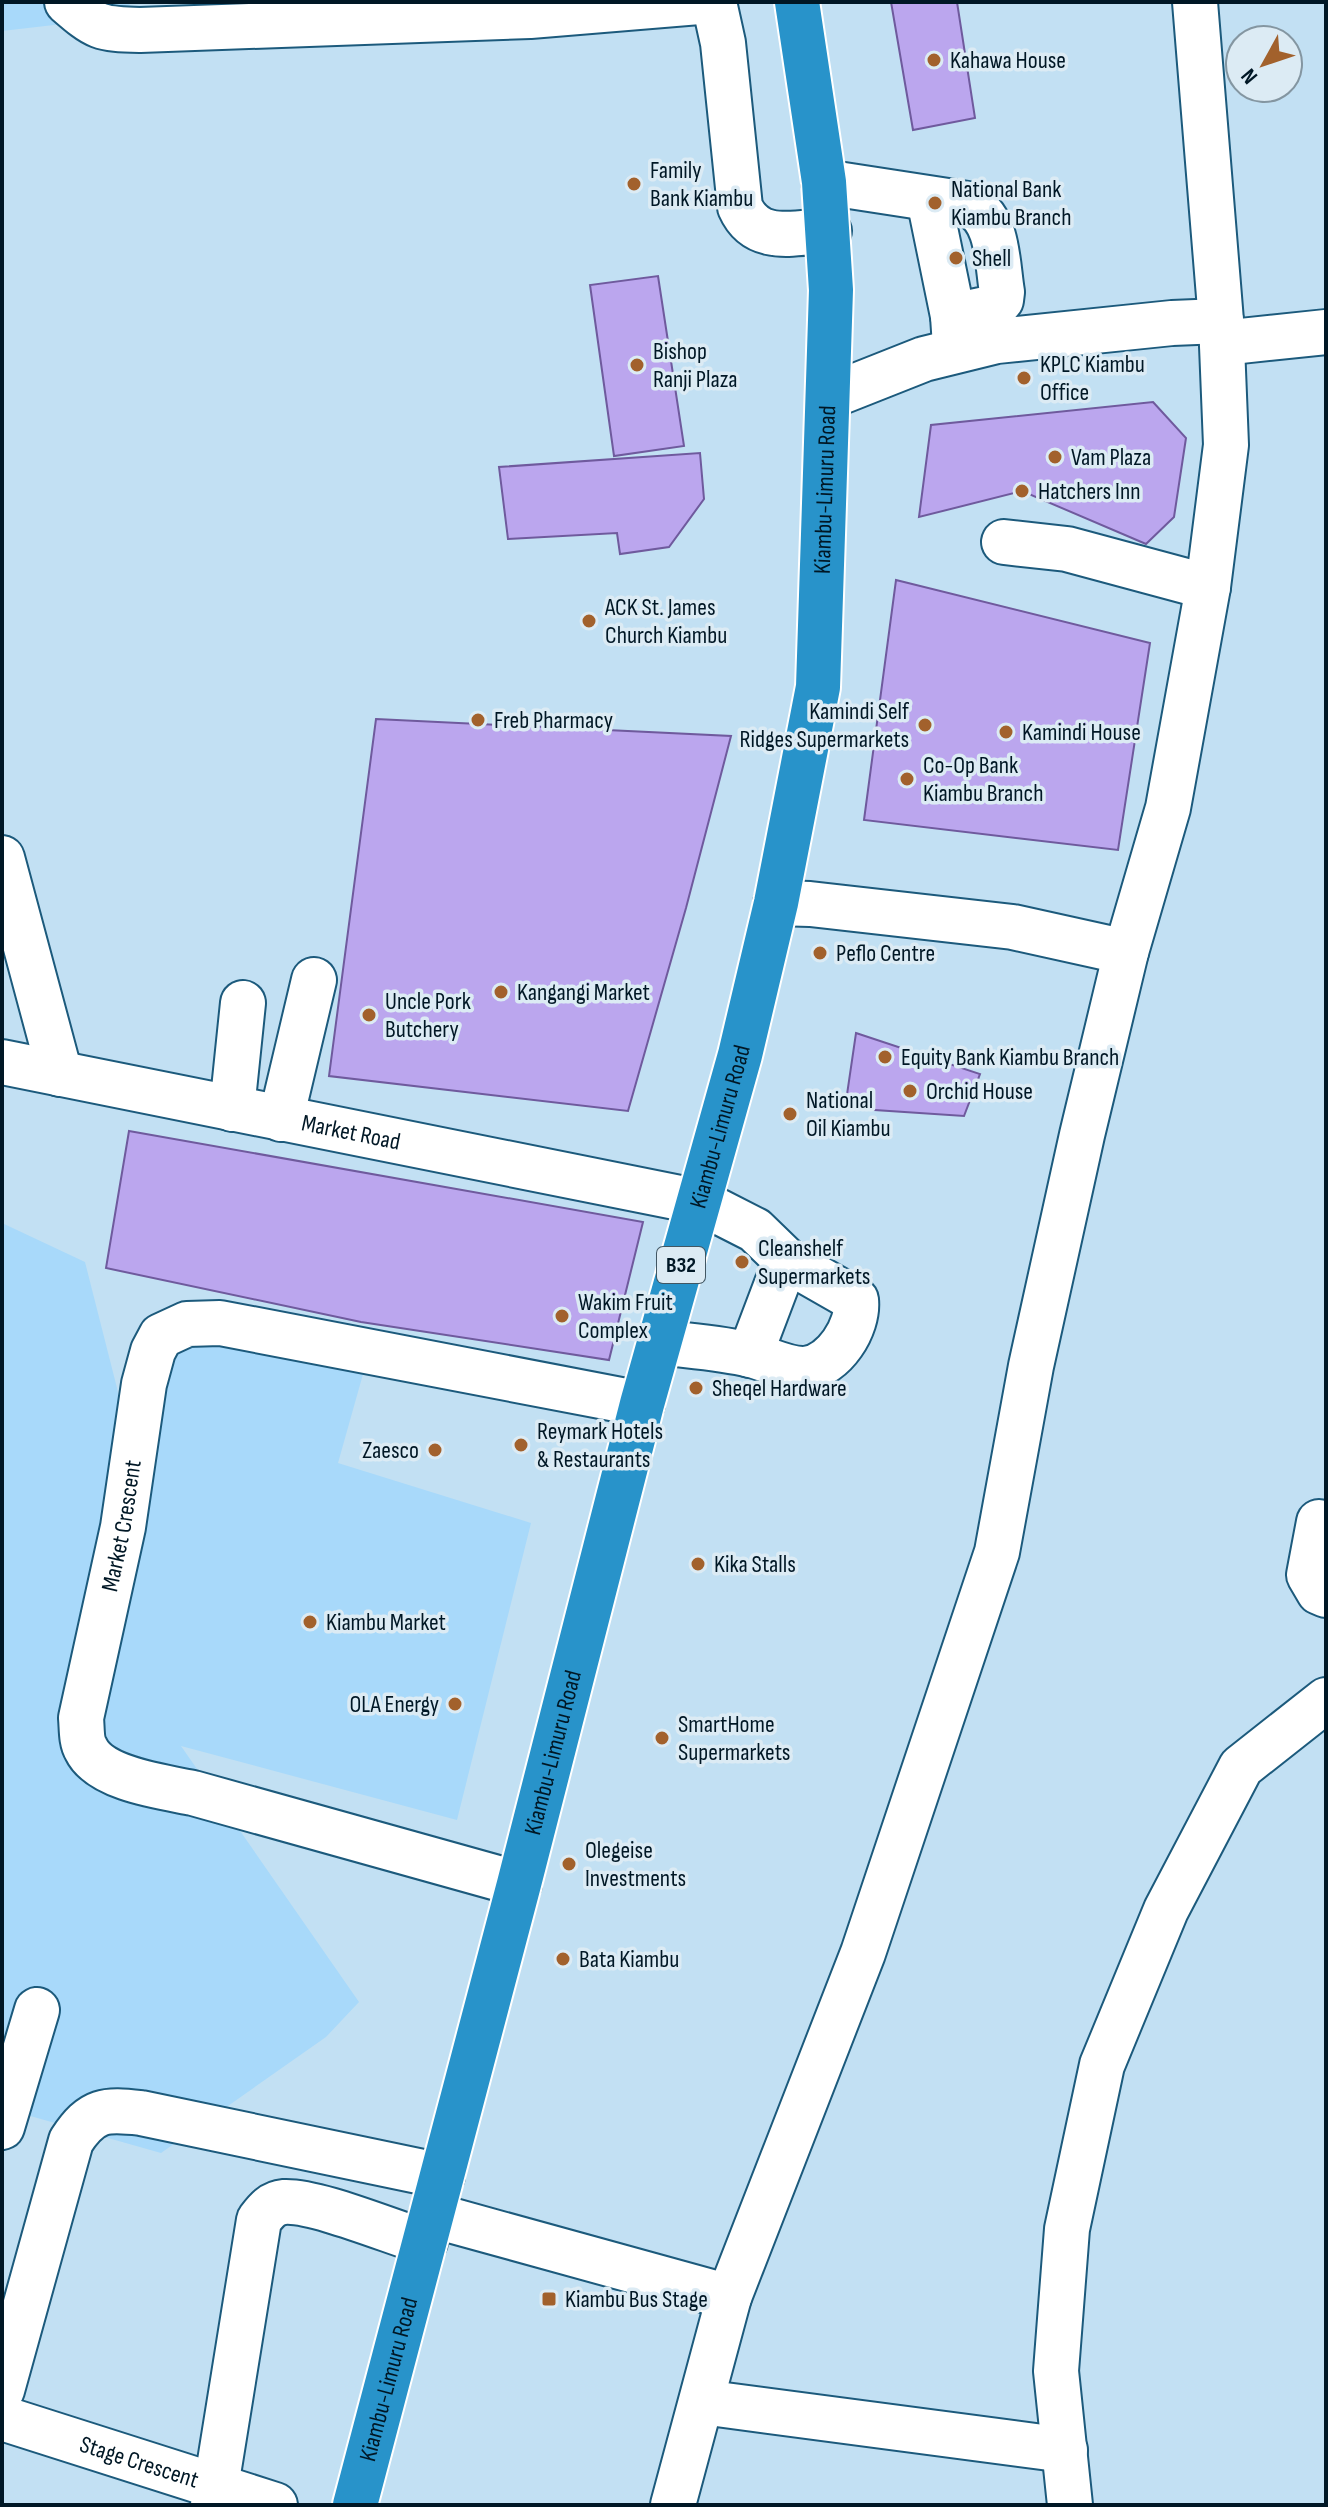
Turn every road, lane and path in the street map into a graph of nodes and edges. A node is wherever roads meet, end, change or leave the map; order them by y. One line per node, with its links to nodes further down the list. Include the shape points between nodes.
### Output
1 (67, 2): 2 (street, via 93,25 140,30 530,16)
2 (699, 2)
3 (714, 2): 7 (street, via 740,207 746,220 765,233)
4 (797, 2): 6 (highway, Kiambu-Limuru Road / B32)
5 (1195, 2): 8 (street)
6 (824, 182): 7 (highway, Kiambu-Limuru Road / B32); 10 (street, via 929,199)
7 (829, 231): 11 (highway, Kiambu-Limuru Road / B32)
8 (1222, 332): 9 (street); 10 (street, via 1172,323 997,341); 13 (street, via 1226,445)
9 (1326, 332)
10 (954, 334): 11 (street, via 924,359)
11 (828, 397): 15 (highway, Kiambu-Limuru Road / B32, via 818,687)
12 (1004, 542): 13 (street, via 1067,549)
13 (1208, 587): 16 (street, via 1168,808)
14 (2, 858): 20 (street)
15 (776, 903): 16 (street, via 1013,927); 23 (highway, Kiambu-Limuru Road / B32)
16 (1126, 952): 35 (street, via 1031,1366 997,1552 863,1953)
17 (314, 980): 22 (street)
18 (243, 1003): 21 (street)
19 (2, 1062): 20 (street, Market Road)
20 (60, 1074): 21 (street, Market Road)
21 (232, 1109): 22 (street, Market Road)
22 (281, 1119): 23 (street, Market Road)
23 (700, 1202): 24 (street, Market Road, via 755,1230); 25 (highway, Kiambu-Limuru Road / B32)
24 (786, 1260): 26 (street); 26 (street, Market Road, via 854,1297 852,1331 837,1350 805,1369)
25 (659, 1342): 26 (street); 27 (highway, Kiambu-Limuru Road / B32)
26 (750, 1355)
27 (642, 1404): 31 (highway, Kiambu-Limuru Road / B32); 31 (street, Market Crescent, via 220,1323 187,1324 161,1336 144,1384 123,1527 81,1718 84,1747 94,1762 142,1782)
28 (1319, 1522): 29 (street, via 1309,1575)
29 (1326, 1595)
30 (1326, 1700): 39 (street, via 1241,1767 1166,1910 1102,2065 1067,2229 1056,2371)
31 (519, 1884): 34 (highway, Kiambu-Limuru Road / B32)
32 (37, 2010): 33 (street)
33 (2, 2127)
34 (433, 2211): 35 (street); 36 (street, via 141,2113 100,2112 82,2124 71,2141); 40 (street, via 282,2202 268,2208 259,2220); 42 (highway, Kiambu-Limuru Road / B32)
35 (729, 2297): 37 (street)
36 (2, 2390)
37 (702, 2402): 39 (street); 43 (street)
38 (2, 2418): 40 (street, Stage Crescent)
39 (1065, 2450): 44 (street)
40 (216, 2495): 41 (street, Stage Crescent)
41 (275, 2505)
42 (355, 2505)
43 (673, 2505)
44 (1070, 2505)

